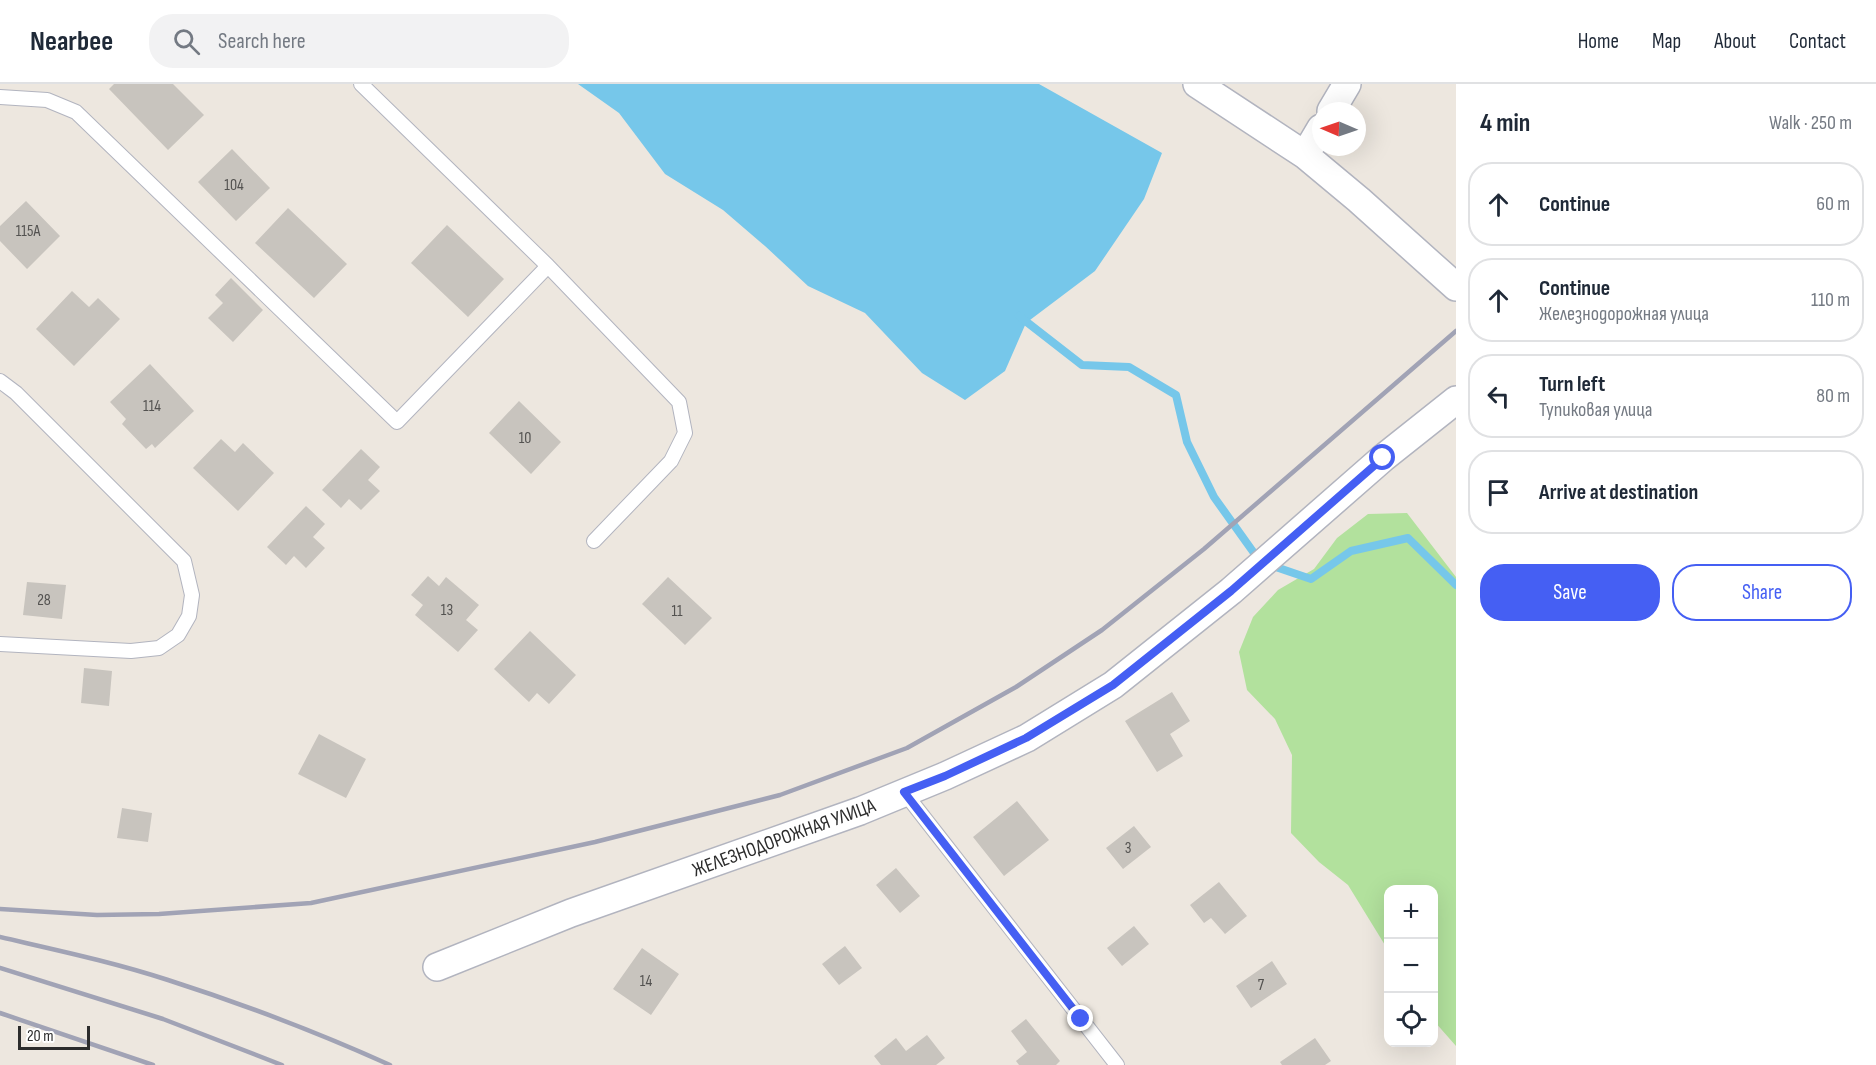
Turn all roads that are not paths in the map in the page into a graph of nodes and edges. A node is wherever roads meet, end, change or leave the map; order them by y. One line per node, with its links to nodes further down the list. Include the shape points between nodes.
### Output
1 (362, 84): 8 (lane)
2 (1197, 84): 7 (street)
3 (1347, 84): 5 (street)
4 (0, 97): 8 (lane, via 47,100 76,112 397,422)
5 (1336, 102)
6 (1312, 143): 7 (street)
7 (1305, 155): 9 (street)
8 (548, 266): 12 (lane, via 679,402 685,433 671,461)
9 (1456, 287)
10 (0, 381): 13 (lane, via 184,561 192,595 189,616 178,635 159,648 131,651)
11 (1456, 400): 14 (street, ЖЕЛЕЗНОДОРОЖНАЯ УЛИЦА, via 1383,458 1231,591 1113,685 1026,738)
12 (594, 541)
13 (0, 644)
14 (904, 792): 15 (street, ЖЕЛЕЗНОДОРОЖНАЯ УЛИЦА, via 839,819 571,913); 16 (lane)
15 (437, 967)
16 (1117, 1065)

